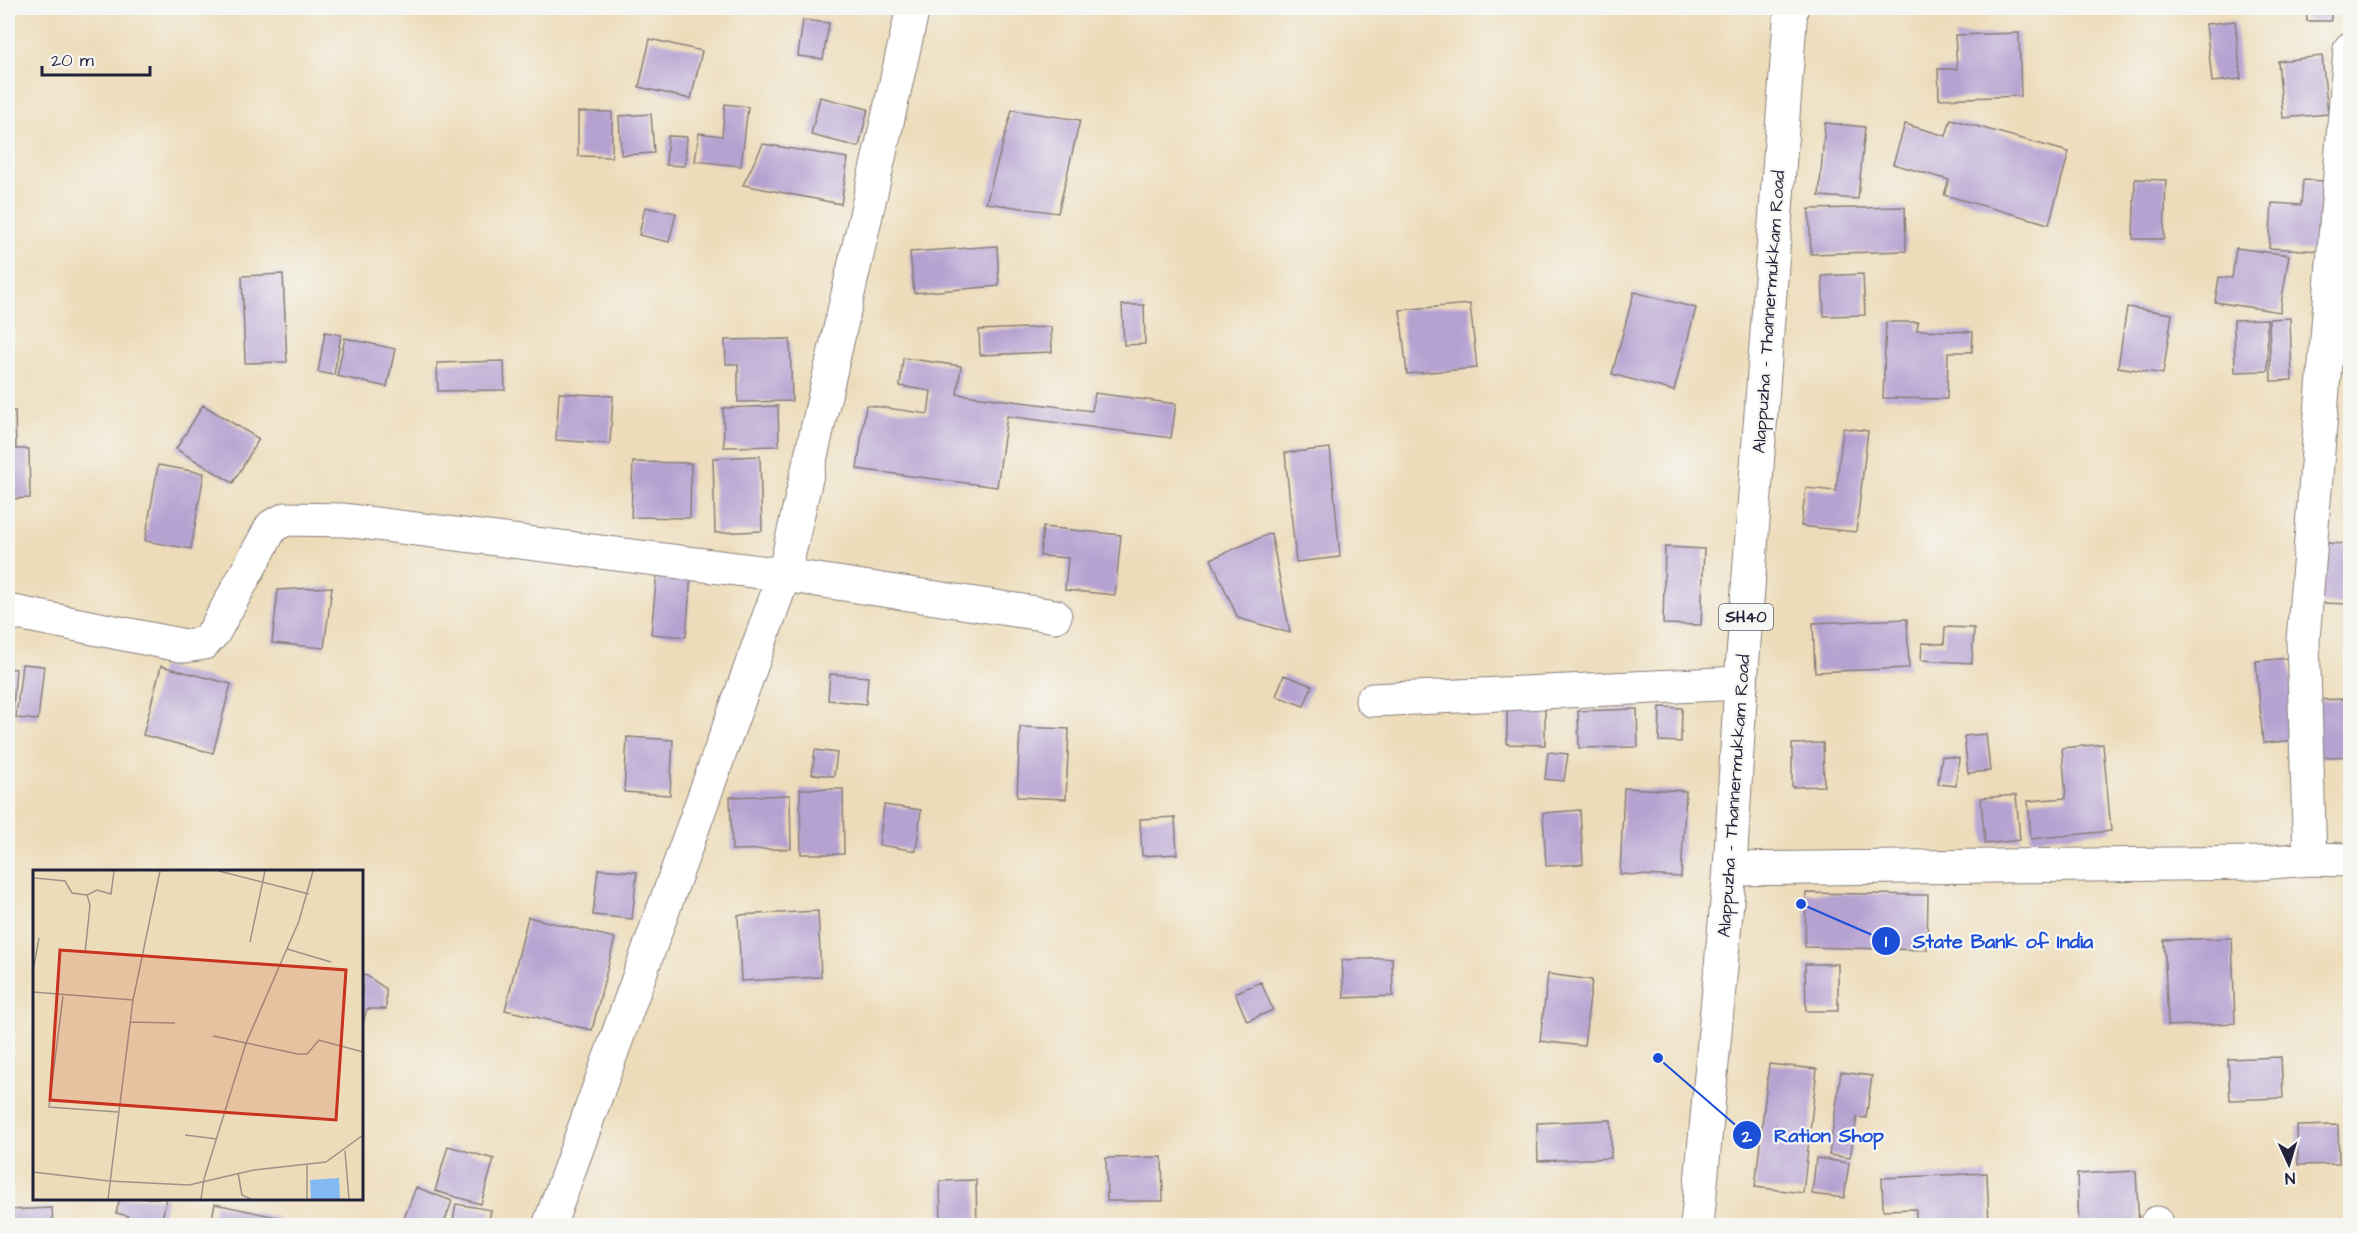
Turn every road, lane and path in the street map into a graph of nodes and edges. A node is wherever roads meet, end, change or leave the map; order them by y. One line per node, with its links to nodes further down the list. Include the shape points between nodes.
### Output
1 (913, 8): 4 (street)
2 (1791, 8): 7 (street, Alappuzha - Thannermukkam Road / SH40)
3 (2350, 49): 9 (street, via 2303,640)
4 (784, 575): 5 (street, via 344,520 286,519 272,526 214,632 204,643 185,646); 6 (street); 12 (street)
5 (8, 611)
6 (1055, 616)
7 (1741, 683): 8 (street); 11 (street, Alappuzha - Thannermukkam Road / SH40)
8 (1372, 700)
9 (2310, 859): 10 (street); 11 (street, via 2259,863)
10 (2350, 860)
11 (1730, 870): 13 (street, Alappuzha - Thannermukkam Road / SH40)
12 (549, 1226)
13 (1697, 1226)

